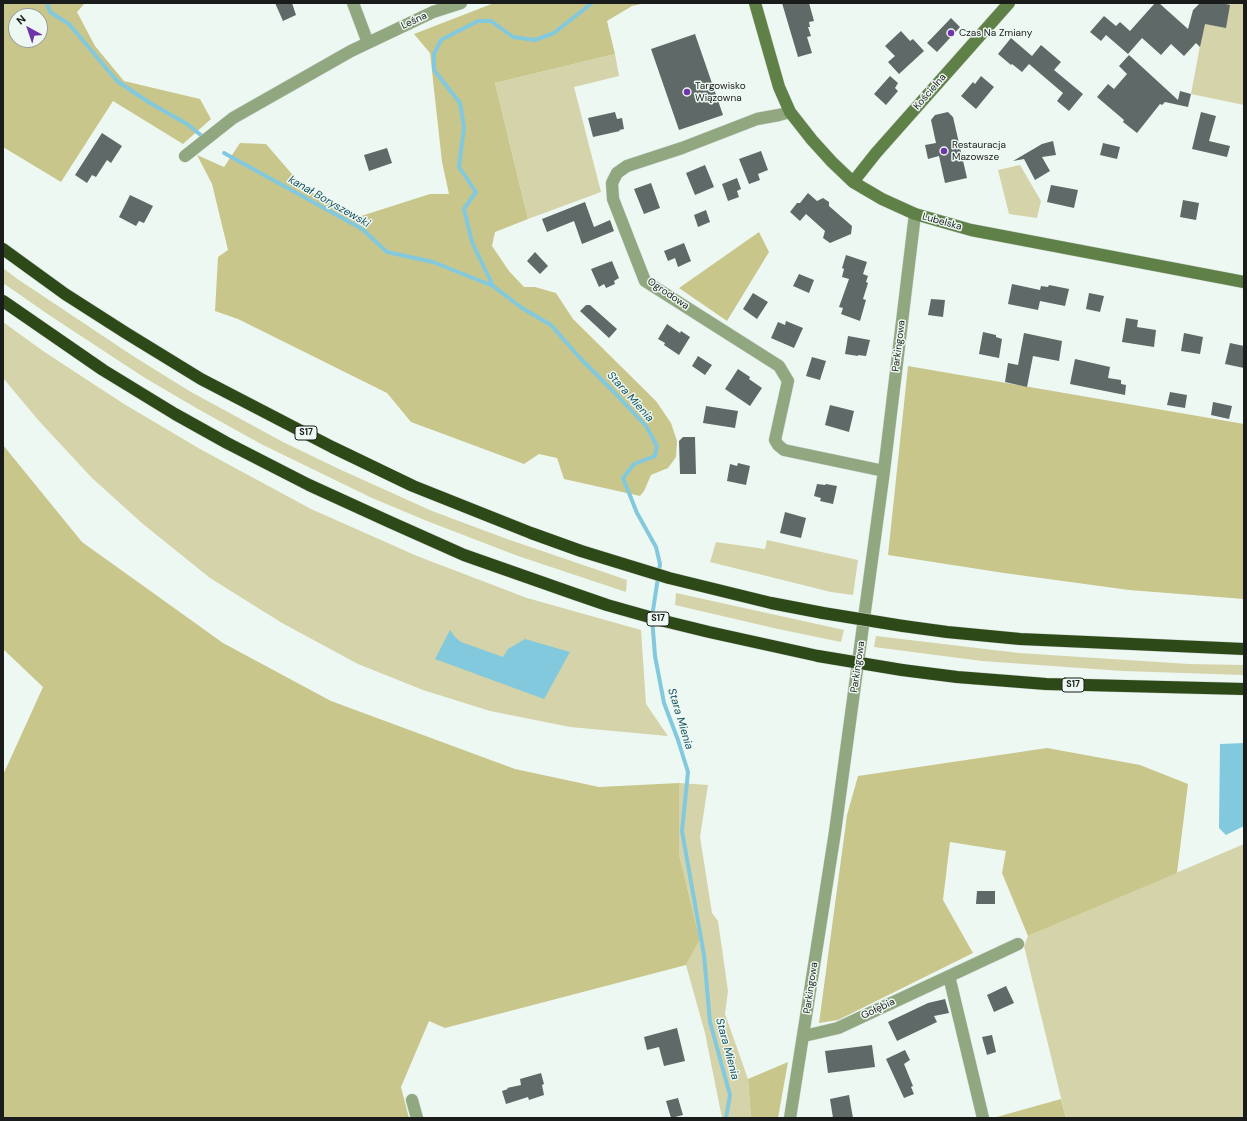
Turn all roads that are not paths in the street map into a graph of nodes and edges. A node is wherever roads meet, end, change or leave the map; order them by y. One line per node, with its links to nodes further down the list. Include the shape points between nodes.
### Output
1 (353, 3): 5 (street)
2 (461, 3): 5 (street, Leśna, via 433,12)
3 (755, 3): 6 (main road, Lubelska, via 779,87)
4 (1009, 3): 8 (main road, Kościelna)
5 (368, 43): 7 (street, Leśna, via 233,118)
6 (790, 112): 8 (main road, Lubelska, via 812,140); 13 (street, Ogrodowa, via 757,119 627,166 617,173 612,183 613,199 645,281 779,366 788,381 775,440 778,445 784,450)
7 (185, 156)
8 (853, 182): 9 (main road, Lubelska)
9 (915, 214): 11 (main road, Lubelska, via 971,230); 13 (street, Parkingowa)
10 (3, 249): 14 (highway, S17, bridge, via 65,294 201,379 413,486 573,548 712,588 822,613 903,626 1027,639)
11 (1244, 282)
12 (3, 301): 15 (highway, S17, bridge, via 96,365 175,414 309,485 464,555 608,605 709,632 818,656 902,670 1046,684)
13 (884, 471): 18 (street, Parkingowa, via 835,832)
14 (1244, 649)
15 (1244, 689)
16 (1018, 944): 17 (street, Gołębia)
17 (949, 976): 18 (street, Gołębia, via 838,1028); 22 (street)
18 (804, 1036): 21 (street, Parkingowa)
19 (412, 1100): 20 (street)
20 (417, 1118)
21 (790, 1118)
22 (983, 1118)

